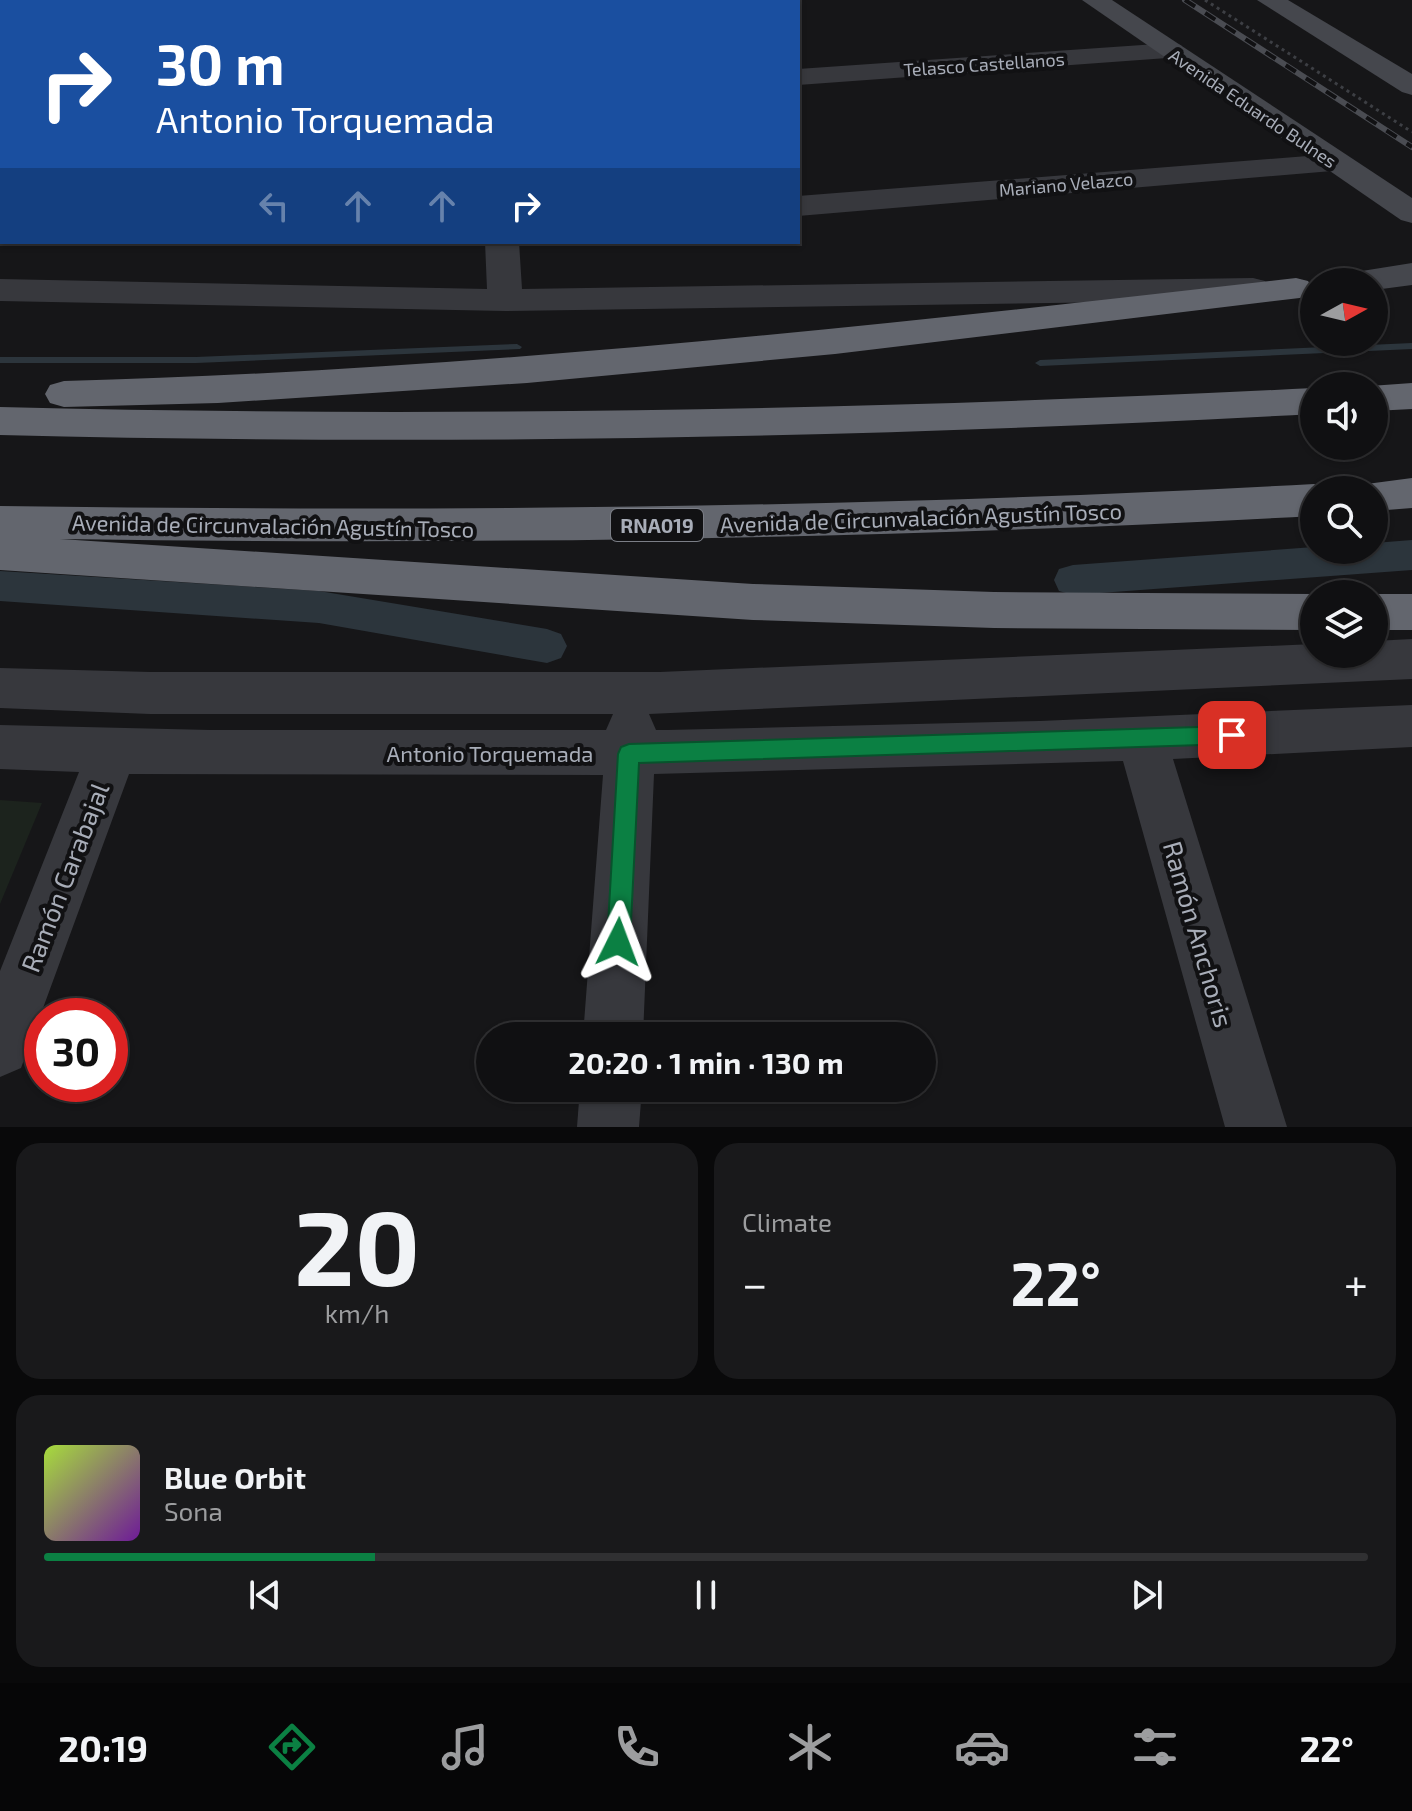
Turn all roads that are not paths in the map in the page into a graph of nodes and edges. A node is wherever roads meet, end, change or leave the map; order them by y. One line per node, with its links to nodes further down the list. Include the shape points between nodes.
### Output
1 (1095, 0): 3 (main road, Avenida Eduardo Bulnes)
2 (1270, 0): 5 (main road)
3 (1171, 51): 4 (street, Telasco Castellanos); 6 (main road, Avenida Eduardo Bulnes)
4 (800, 77)
5 (1412, 86)
6 (1333, 163): 7 (street, Mariano Velazco); 8 (main road, Avenida Eduardo Bulnes)
7 (800, 206)
8 (1412, 213)
9 (502, 244): 15 (street)
10 (1412, 274): 11 (main road)
11 (1388, 277)
12 (1300, 288): 15 (street)
13 (1300, 289): 16 (highway, via 570,367 300,386)
14 (0, 290): 15 (street)
15 (505, 300)
16 (0, 393)
17 (1412, 396): 18 (highway)
18 (1388, 397)
19 (1300, 402): 20 (highway, via 712,425 408,428)
20 (0, 421)
21 (1412, 493): 22 (highway)
22 (1388, 495)
23 (1300, 501): 24 (highway, Avenida de Circunvalación Agustín Tosco / RNA019, via 978,517 617,526)
24 (0, 522)
25 (0, 553): 26 (highway, via 932,610)
26 (1300, 612)
27 (1388, 612): 28 (highway)
28 (1412, 612)
29 (1405, 673): 31 (street)
30 (0, 688): 31 (street, via 150,693)
31 (634, 692): 36 (street)
32 (1412, 726): 33 (street, Antonio Torquemada)
33 (1142, 740): 36 (street, Antonio Torquemada); 41 (street, Ramón Anchoris)
34 (0, 747): 35 (street, Antonio Torquemada)
35 (112, 752): 36 (street, Antonio Torquemada); 38 (street, Ramón Carabajal)
36 (629, 754): 37 (street)
37 (614, 1022)
38 (0, 1047)
39 (610, 1102): 40 (street)
40 (608, 1127)
41 (1256, 1127)

